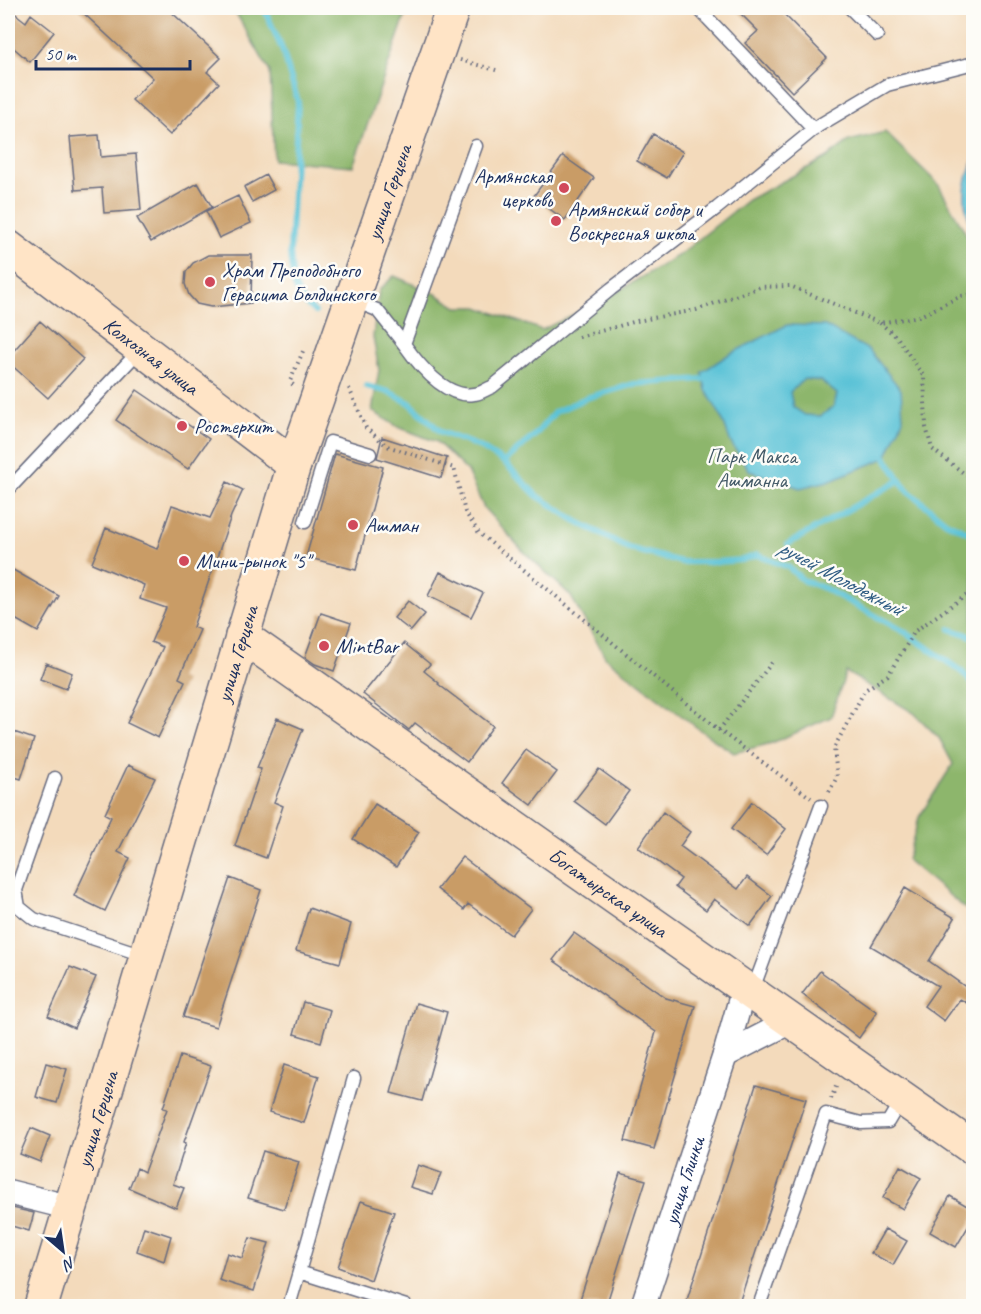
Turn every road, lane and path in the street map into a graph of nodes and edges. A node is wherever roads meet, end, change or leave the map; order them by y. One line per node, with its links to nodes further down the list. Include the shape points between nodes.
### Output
1 (453, 8): 12 (main road, улица Герцена)
2 (698, 8): 8 (lane)
3 (850, 8): 4 (lane)
4 (877, 35)
5 (451, 57): 7 (path)
6 (974, 63): 8 (lane, via 887,85)
7 (499, 71)
8 (814, 130): 16 (lane)
9 (476, 146): 14 (lane)
10 (8, 247): 15 (main road, Колхозная улица)
11 (974, 295): 13 (path, via 961,296 920,316)
12 (352, 300): 14 (lane, via 377,310); 19 (main road, улица Герцена)
13 (879, 323): 16 (path, via 790,286 760,287 696,309); 20 (path, via 897,337 924,377 926,427 932,449)
14 (404, 344): 16 (lane, via 439,383 459,393 475,394 492,387)
15 (141, 349): 19 (main road, Колхозная улица); 21 (lane)
16 (537, 349)
17 (346, 383): 26 (path, via 366,428 387,446 454,468 465,512 479,533)
18 (370, 454): 19 (lane, via 330,442)
19 (307, 469): 22 (lane); 24 (main road, улица Герцена)
20 (974, 481)
21 (8, 490)
22 (305, 522)
23 (974, 590): 28 (path, via 915,631 888,675 865,690 834,748 837,777)
24 (242, 636): 29 (main road, улица Герцена); 30 (main road, Богатырская улица)
25 (774, 660): 26 (path)
26 (719, 730): 28 (path)
27 (55, 778): 29 (lane, via 16,890 19,907 34,919)
28 (821, 806): 30 (lane)
29 (147, 956): 37 (main road, улица Герцена)
30 (747, 991): 31 (main road, Богатырская улица); 32 (street, улица Глинки)
31 (791, 1022): 32 (street); 34 (main road, Богатырская улица)
32 (725, 1055): 42 (street, улица Глинки)
33 (354, 1078): 38 (lane)
34 (902, 1100): 35 (main road, Богатырская улица); 43 (lane, via 888,1122 861,1123 825,1114)
35 (974, 1149)
36 (8, 1192): 37 (street)
37 (72, 1208): 39 (main road, улица Герцена)
38 (300, 1272): 40 (lane); 41 (lane)
39 (41, 1306)
40 (289, 1306)
41 (406, 1306)
42 (643, 1306)
43 (759, 1306)

